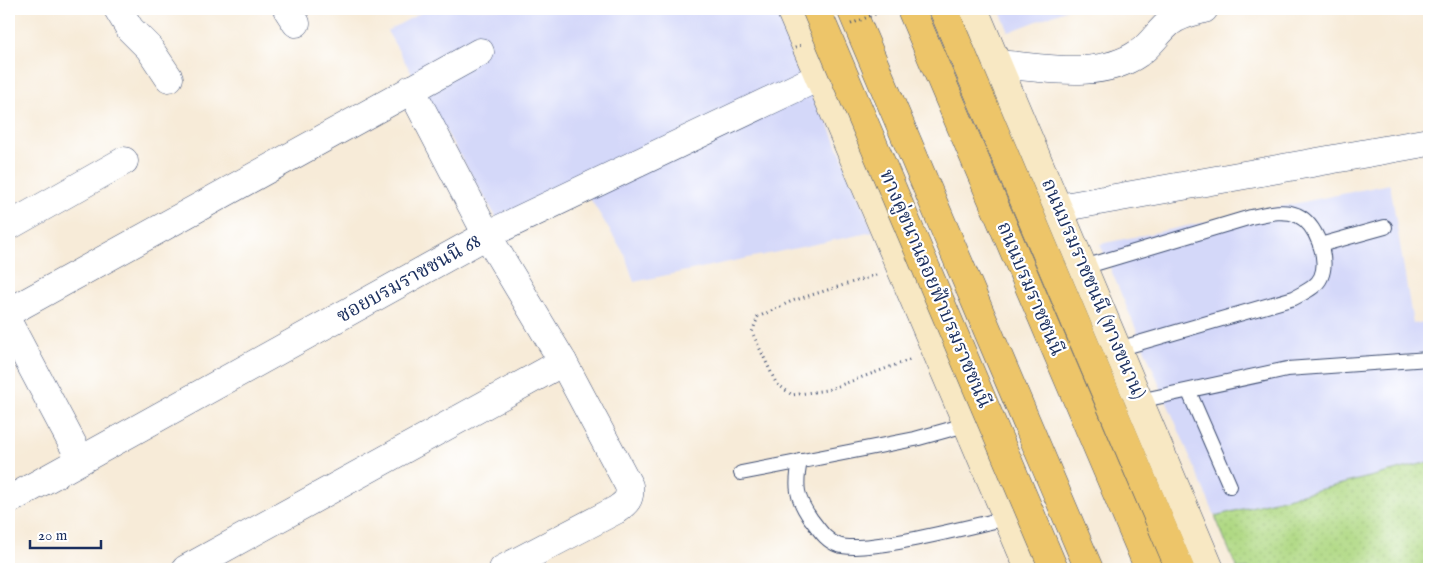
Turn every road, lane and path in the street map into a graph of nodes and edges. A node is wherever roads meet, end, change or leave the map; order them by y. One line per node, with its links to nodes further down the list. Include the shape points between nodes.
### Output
1 (118, 9): 12 (street)
2 (790, 9): 11 (main road)
3 (816, 9): 41 (main road, ทางคู่ขนานลอยฟ้าบรมราชชนนี, bridge)
4 (851, 9): 42 (main road)
5 (911, 9): 43 (main road, ถนนบรมราชชนนี)
6 (943, 9): 44 (main road)
7 (974, 9): 10 (main road, ถนนบรมราชชนนี (ทางขนาน))
8 (1204, 9): 10 (street, via 1169,22 1139,53 1118,63 1071,70)
9 (480, 52): 13 (street)
10 (998, 64): 16 (main road, ถนนบรมราชชนนี (ทางขนาน))
11 (819, 77): 19 (street, ซอยบรมราชชนนี 68); 22 (main road)
12 (169, 78)
13 (411, 89): 19 (street); 23 (street)
14 (1429, 142): 16 (street)
15 (124, 161): 17 (street)
16 (1059, 208): 21 (main road, ถนนบรมราชชนนี (ทางขนาน))
17 (9, 226)
18 (1385, 227): 20 (lane)
19 (487, 236): 28 (street); 32 (street, ซอยบรมราชชนนี 68)
20 (1320, 245): 21 (lane, via 1308,225 1298,216 1279,212 1251,217); 26 (lane, via 1323,260 1321,276 1312,288 1294,298)
21 (1084, 267): 26 (main road, ถนนบรมราชชนนี (ทางขนาน))
22 (900, 268): 25 (main road); 25 (path, via 792,301 758,317 752,332 776,383 792,395 827,390)
23 (9, 312)
24 (9, 324): 32 (street)
25 (936, 348): 31 (main road)
26 (1118, 349): 30 (main road, ถนนบรมราชชนนี (ทางขนาน))
27 (1429, 359): 29 (lane, via 1286,369)
28 (563, 362): 38 (street); 39 (street, via 629,486 630,494 627,502 616,510)
29 (1189, 392): 30 (lane); 35 (lane)
30 (1139, 401): 45 (main road, ถนนบรมราชชนนี (ทางขนาน))
31 (969, 424): 33 (lane, via 916,439); 37 (main road)
32 (81, 460): 36 (street, ซอยบรมราชชนนี 68)
33 (800, 461): 34 (lane); 37 (lane, via 796,483 800,499 826,540 838,545 866,548)
34 (741, 473)
35 (1230, 486)
36 (9, 500)
37 (1008, 518): 40 (main road)
38 (186, 569)
39 (503, 569)
40 (1029, 569)
41 (1054, 569)
42 (1089, 569)
43 (1149, 569)
44 (1180, 569)
45 (1210, 569)

